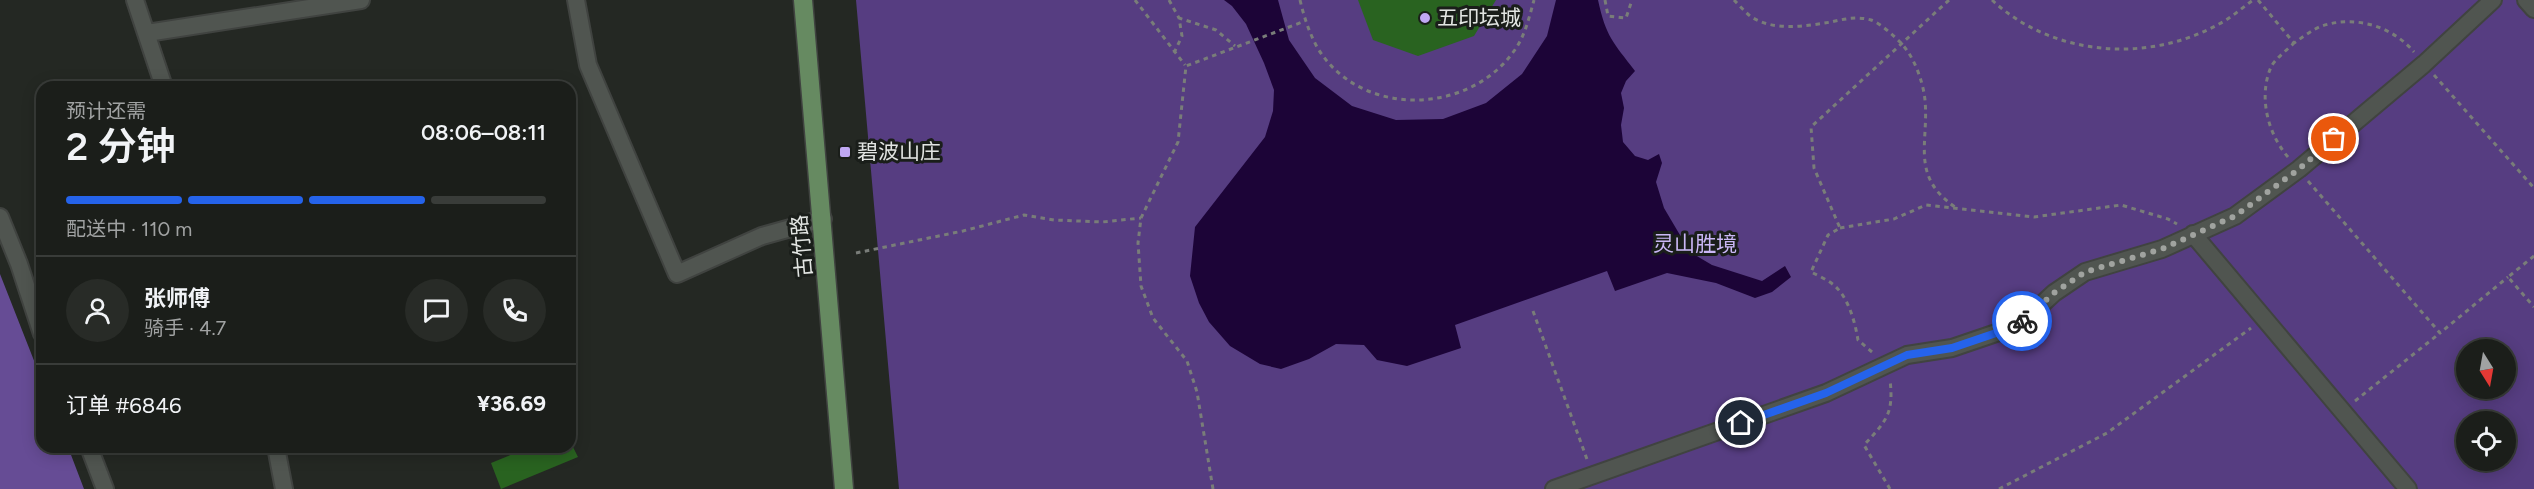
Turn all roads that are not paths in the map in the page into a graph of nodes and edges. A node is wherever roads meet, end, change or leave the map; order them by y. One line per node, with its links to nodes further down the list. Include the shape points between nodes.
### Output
1 (135, 0): 8 (street)
2 (361, 0): 8 (street)
3 (576, 0): 11 (street, via 588,65 677,274 762,236)
4 (803, 0): 11 (main road, 古竹路)
5 (2493, 0): 12 (street, via 2299,169 2235,216)
6 (2526, 0): 7 (street)
7 (2534, 9)
8 (147, 33): 9 (street)
9 (162, 81)
10 (0, 217): 13 (street)
11 (823, 219): 18 (main road, 古竹路)
12 (2193, 234): 19 (street, via 2162,249 2085,272 2027,318 2002,331 1952,348 1907,355 1826,393); 20 (street)
13 (36, 316)
14 (91, 453): 16 (street)
15 (277, 453): 17 (street)
16 (105, 489)
17 (284, 489)
18 (844, 489)
19 (1554, 489)
20 (2408, 489)

